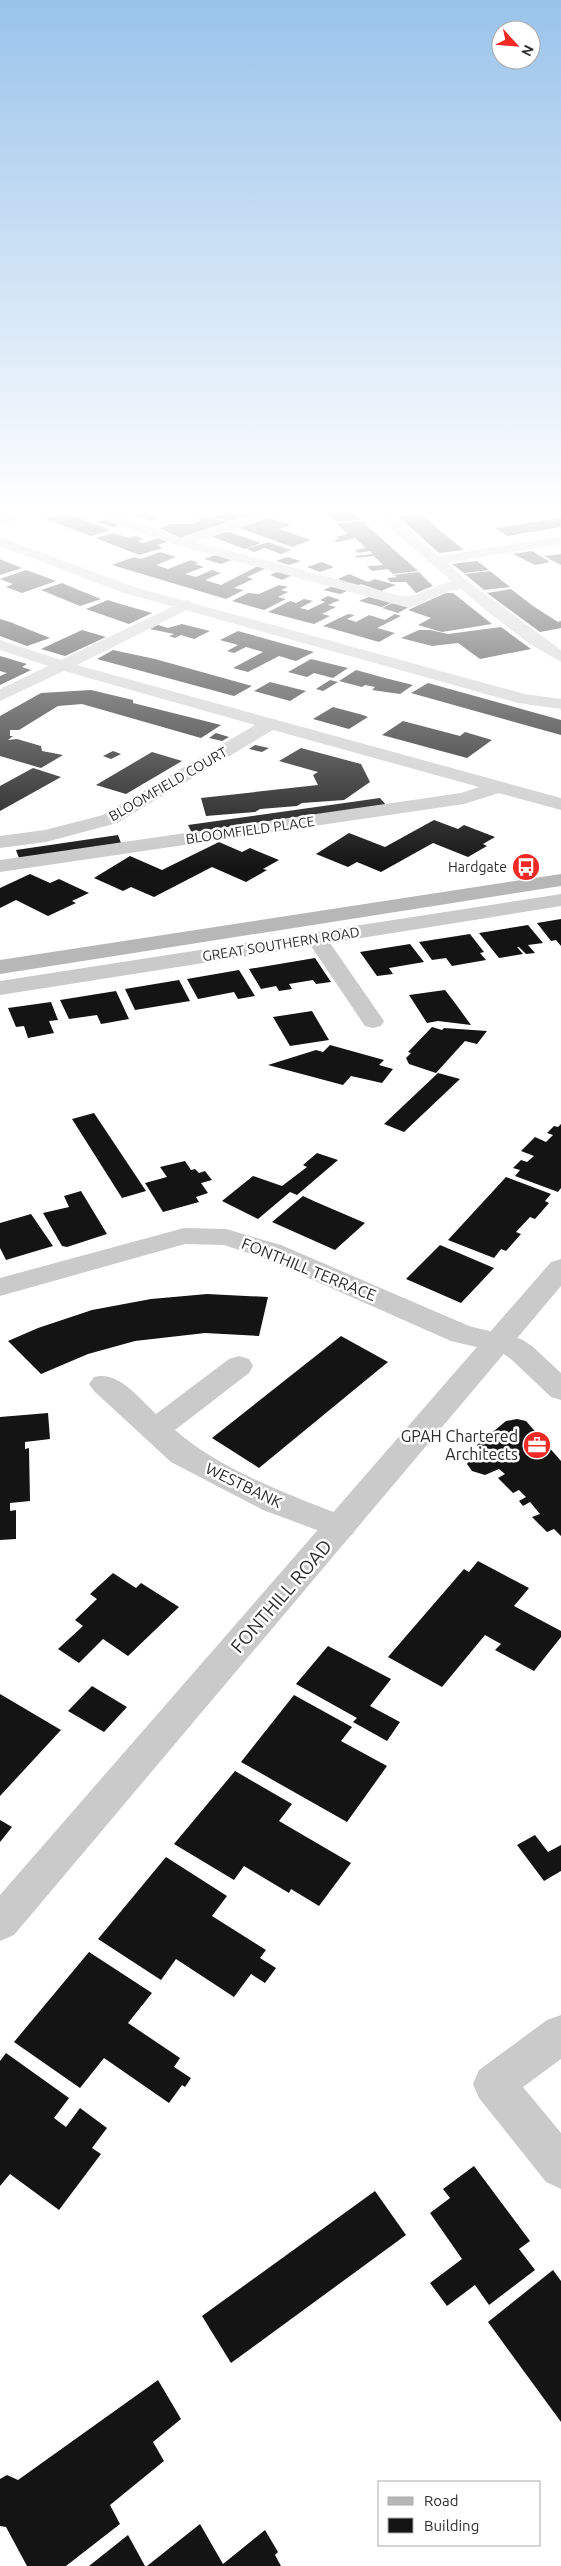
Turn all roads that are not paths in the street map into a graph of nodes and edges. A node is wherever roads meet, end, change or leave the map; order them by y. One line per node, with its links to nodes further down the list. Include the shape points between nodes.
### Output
1 (140, 628): 6 (street)
2 (268, 628): 8 (street, via 524,699)
3 (517, 628): 5 (street)
4 (0, 645): 6 (street)
5 (561, 657)
6 (63, 666): 7 (street); 9 (street)
7 (0, 696)
8 (561, 704)
9 (271, 723): 10 (street); 12 (street, BLOOMFIELD COURT, via 110,819 46,836)
10 (497, 786): 11 (street); 13 (street, BLOOMFIELD PLACE, via 464,798)
11 (561, 804)
12 (0, 842)
13 (0, 866)
14 (561, 866): 18 (main road)
15 (561, 880): 19 (main road, GREAT SOUTHERN ROAD)
16 (561, 900): 17 (street, GREAT SOUTHERN ROAD)
17 (317, 939): 20 (street, GREAT SOUTHERN ROAD); 21 (street)
18 (0, 952)
19 (0, 967)
20 (0, 988)
21 (373, 1021)
22 (561, 1268): 24 (street, FONTHILL ROAD)
23 (0, 1287): 24 (street, FONTHILL TERRACE, via 184,1236 226,1237 271,1251 461,1334)
24 (496, 1342): 27 (street, FONTHILL TERRACE, via 522,1353); 29 (street, FONTHILL ROAD)
25 (239, 1366): 28 (street)
26 (104, 1384): 28 (street, WESTBANK)
27 (561, 1390)
28 (155, 1430): 29 (street, WESTBANK, via 182,1454 274,1502)
29 (341, 1527): 30 (street, FONTHILL ROAD)
30 (0, 1923)
31 (561, 2034): 32 (street, via 494,2084)
32 (561, 2167)

